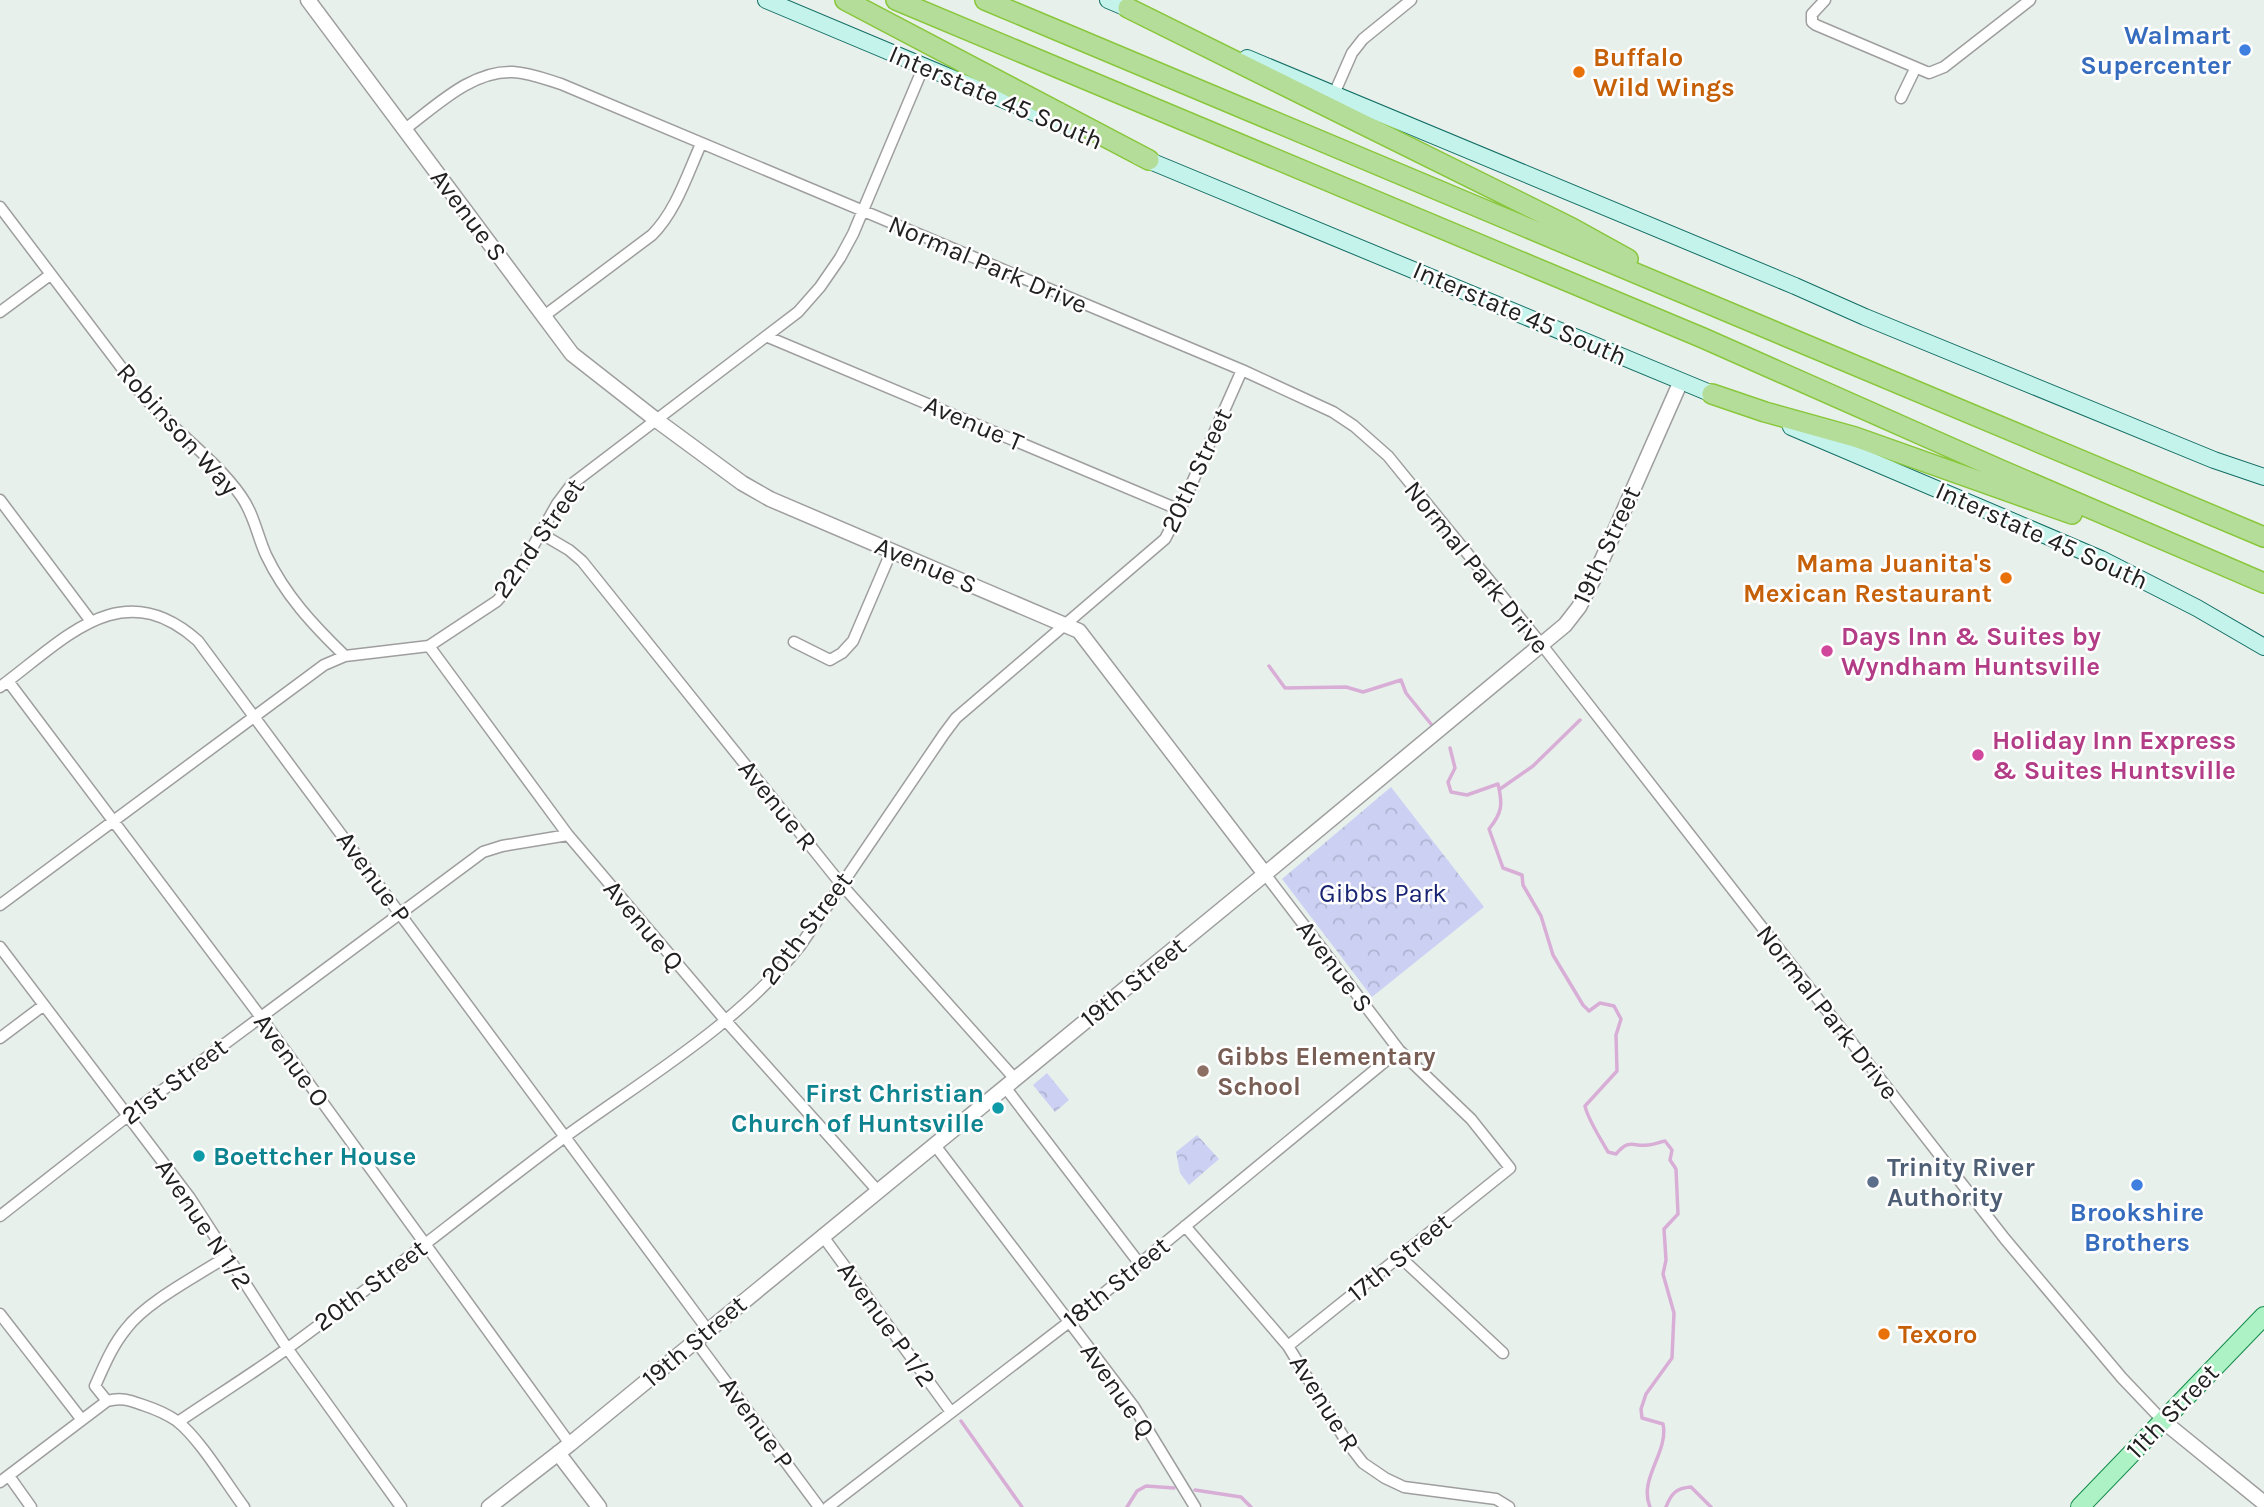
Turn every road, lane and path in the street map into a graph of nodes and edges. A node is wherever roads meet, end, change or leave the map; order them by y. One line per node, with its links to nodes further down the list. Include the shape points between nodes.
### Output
1 (308, 0): 14 (street, Avenue S)
2 (766, 0): 10 (main road, Interstate 45 South)
3 (845, 0): 16 (highway)
4 (896, 0): 34 (highway, via 1703,338)
5 (985, 0): 20 (highway)
6 (1411, 0): 12 (street, via 1352,53)
7 (1825, 0): 11 (street, via 1812,14 1816,25)
8 (2030, 0): 11 (street, via 1944,67 1929,73)
9 (1115, 2): 12 (main road); 20 (highway, via 1572,228)
10 (923, 68): 16 (main road, Interstate 45 South); 18 (street, 22nd Street)
11 (1915, 69): 13 (street)
12 (1334, 94): 28 (main road, via 1865,317)
13 (1901, 98)
14 (405, 129): 15 (street, Normal Park Drive, via 466,84 486,75 511,72 561,84); 22 (street, Avenue S)
15 (701, 144): 18 (street, Normal Park Drive); 22 (street, via 662,225)
16 (1149, 160): 25 (main road, Interstate 45 South)
17 (0, 207): 19 (street, Robinson Way)
18 (862, 211): 23 (street, 22nd Street, via 820,287); 24 (street, Normal Park Drive)
19 (50, 275): 21 (street); 41 (street, Robinson Way, via 143,396 241,496 282,584 306,618)
20 (1725, 311): 32 (highway)
21 (0, 312)
22 (544, 316): 27 (street, Avenue S, via 572,354)
23 (768, 337): 27 (street, 22nd Street); 30 (street, Avenue T)
24 (1241, 370): 30 (street, 20th Street); 38 (street, Normal Park Drive, via 1333,412 1370,439)
25 (1681, 381): 26 (main road, Interstate 45 South); 38 (street, 19th Street, via 1588,591 1565,625)
26 (1712, 394): 34 (highway, via 1855,437); 40 (main road, Interstate 45 South, via 2101,559)
27 (655, 419): 31 (street, 22nd Street, via 572,484); 33 (street, Avenue S, via 770,499)
28 (2264, 477)
29 (0, 500): 35 (street)
30 (1181, 510): 36 (street, 20th Street, via 1164,540)
31 (540, 533): 39 (street, 22nd Street, via 511,585 496,601); 47 (street, Avenue R, via 582,561)
32 (2264, 537)
33 (892, 550): 36 (street, Avenue S); 37 (street, via 853,641 842,653 830,660)
34 (2264, 585)
35 (90, 620): 42 (street); 43 (street, Avenue P, via 126,611 159,615 180,625 198,641)
36 (1065, 625): 46 (street, Avenue S, via 1079,631); 47 (street, 20th Street, via 957,718)
37 (794, 642)
38 (1542, 645): 46 (street, 19th Street); 80 (street, Normal Park Drive, via 1985,1215)
39 (429, 646): 41 (street, 22nd Street); 45 (street, Avenue Q)
40 (2264, 647)
41 (345, 656): 43 (street, 22nd Street, via 324,665)
42 (4, 684): 44 (street, Avenue O)
43 (255, 715): 44 (street, 22nd Street); 49 (street, Avenue P)
44 (115, 820): 48 (street, 22nd Street); 52 (street, Avenue O)
45 (568, 835): 49 (street, 21st Street, via 483,852); 53 (street, Avenue Q)
46 (1265, 874): 55 (street, Avenue S); 56 (street, 19th Street)
47 (841, 884): 53 (street, 20th Street, via 785,965); 56 (street, Avenue R)
48 (0, 905)
49 (400, 914): 52 (street, 21st Street); 58 (street, Avenue P)
50 (0, 947): 51 (street, Avenue N 1/2)
51 (44, 1005): 54 (street); 57 (street, Avenue N 1/2)
52 (260, 1016): 57 (street, 21st Street); 65 (street, Avenue O)
53 (726, 1021): 58 (street, 20th Street); 61 (street, Avenue Q)
54 (0, 1038)
55 (1399, 1051): 60 (street, Avenue S, via 1471,1119); 63 (street, 18th Street)
56 (1010, 1083): 59 (street, 19th Street); 68 (street, Avenue R)
57 (129, 1115): 62 (street, 21st Street); 67 (street, Avenue N 1/2, via 190,1198)
58 (566, 1137): 65 (street, 20th Street); 72 (street, Avenue P)
59 (934, 1144): 61 (street, 19th Street); 71 (street, Avenue Q)
60 (1510, 1168): 66 (street, 17th Street)
61 (877, 1190): 64 (street, 19th Street)
62 (0, 1216)
63 (1185, 1226): 68 (street, 18th Street); 74 (street, Avenue R)
64 (822, 1235): 72 (street, 19th Street); 78 (street, Avenue P 1/2)
65 (425, 1242): 75 (street, 20th Street); 82 (street, Avenue O)
66 (1399, 1256): 74 (street, 17th Street); 76 (street)
67 (226, 1257): 75 (street, Avenue N 1/2); 77 (street, via 127,1327 95,1386)
68 (1139, 1263): 71 (street, 18th Street)
69 (0, 1314): 79 (street)
70 (2264, 1316): 80 (main road, 11th Street)
71 (1069, 1322): 78 (street, 18th Street); 93 (street, Avenue Q, via 1134,1407)
72 (707, 1329): 73 (street, 19th Street)
73 (695, 1339): 82 (street, 19th Street); 91 (street, Avenue P)
74 (1288, 1346): 94 (street, Avenue R, via 1363,1463 1404,1487 1496,1499)
75 (287, 1348): 81 (street, 20th Street); 88 (street, Avenue N 1/2)
76 (1503, 1353)
77 (107, 1401): 79 (street); 81 (street, via 128,1399)
78 (951, 1412): 92 (street, 18th Street)
79 (82, 1420): 84 (street)
80 (2163, 1421): 85 (street, Normal Park Drive); 95 (main road, 11th Street)
81 (178, 1422): 87 (street)
82 (570, 1444): 83 (street, 19th Street)
83 (558, 1453): 89 (street, 19th Street); 90 (street)
84 (4, 1479): 86 (street)
85 (2264, 1503)
86 (31, 1507)
87 (244, 1507)
88 (401, 1507)
89 (489, 1507)
90 (599, 1507)
91 (819, 1507)
92 (828, 1507)
93 (1195, 1507)
94 (1509, 1507)
95 (2080, 1507)

